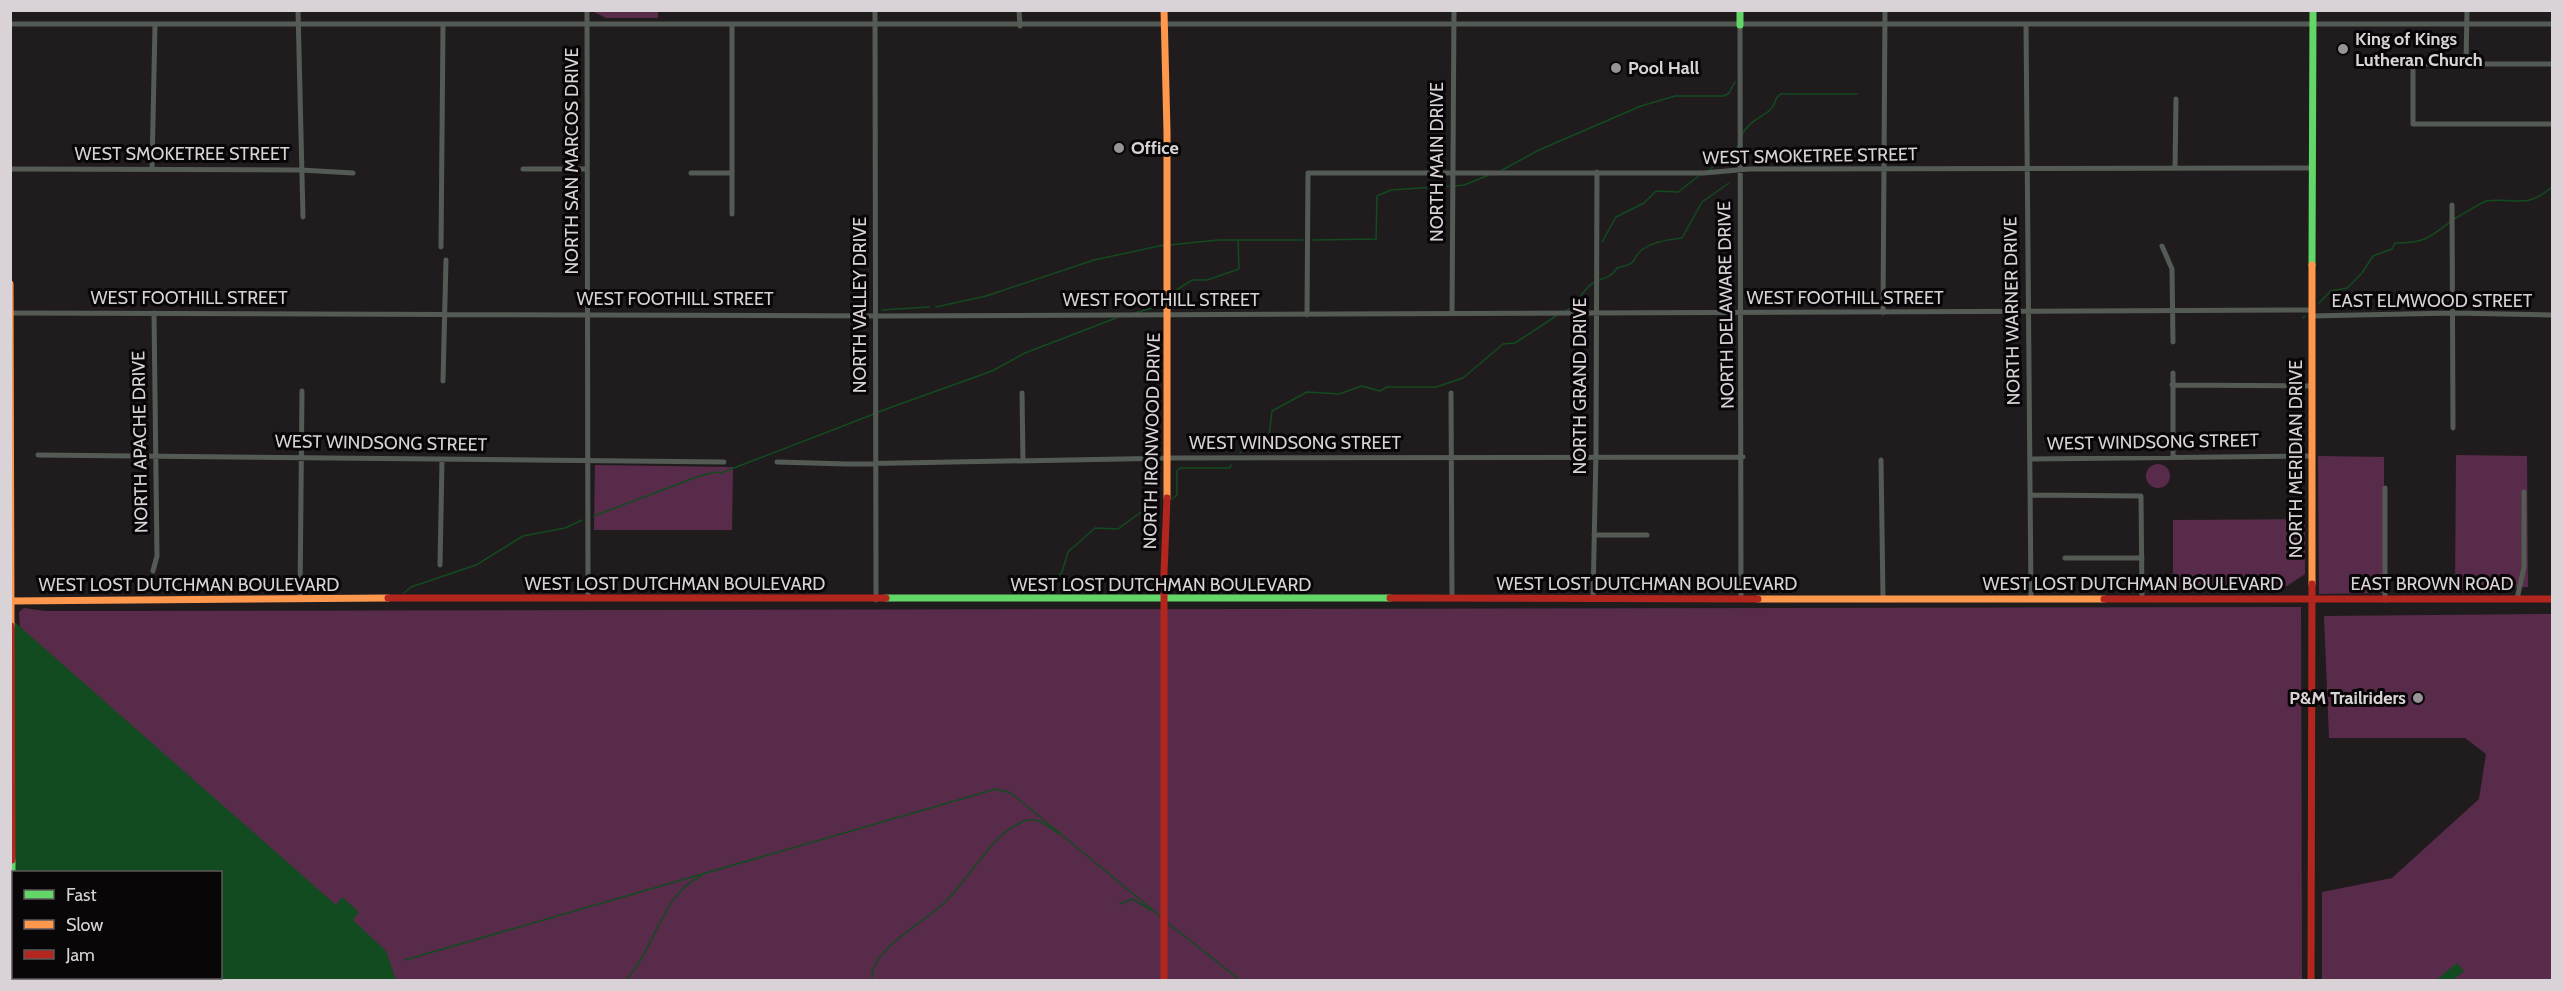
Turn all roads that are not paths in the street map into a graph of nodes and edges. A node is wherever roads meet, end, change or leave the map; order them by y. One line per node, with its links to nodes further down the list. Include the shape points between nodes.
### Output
1 (298, 10): 17 (street)
2 (587, 10): 20 (street, NORTH SAN MARCOS DRIVE)
3 (875, 10): 22 (street, NORTH VALLEY DRIVE)
4 (1019, 10): 23 (street)
5 (1164, 10): 24 (street, NORTH IRONWOOD DRIVE)
6 (1454, 10): 25 (street, NORTH MAIN DRIVE)
7 (1740, 10): 26 (street, NORTH DELAWARE DRIVE)
8 (1885, 10): 19 (street)
9 (2313, 10): 13 (street, NORTH MERIDIAN DRIVE)
10 (2467, 10): 14 (street)
11 (10, 24): 16 (street)
12 (2026, 24): 13 (street); 19 (street); 38 (street, NORTH WARNER DRIVE)
13 (2313, 24): 14 (street); 32 (street, NORTH MERIDIAN DRIVE)
14 (2467, 24): 15 (street); 27 (street)
15 (2553, 24)
16 (155, 25): 17 (street); 34 (street)
17 (298, 25): 18 (street); 39 (street)
18 (443, 25): 20 (street); 50 (street)
19 (1886, 25): 26 (street); 37 (street)
20 (587, 26): 21 (street); 36 (street, NORTH SAN MARCOS DRIVE)
21 (732, 26): 22 (street); 44 (street)
22 (875, 26): 23 (street); 68 (street, NORTH VALLEY DRIVE)
23 (1020, 26): 24 (street)
24 (1164, 26): 25 (street); 65 (street, NORTH IRONWOOD DRIVE)
25 (1454, 26): 26 (street); 45 (street, NORTH MAIN DRIVE)
26 (1740, 26): 40 (street, NORTH DELAWARE DRIVE)
27 (2466, 64): 28 (street); 30 (street, via 2413,64 2413,124)
28 (2553, 64)
29 (2176, 99): 31 (street)
30 (2553, 124)
31 (2175, 168): 32 (street, WEST SMOKETREE STREET); 38 (street, WEST SMOKETREE STREET)
32 (2312, 168): 59 (street, NORTH MERIDIAN DRIVE)
33 (10, 169): 34 (street, WEST SMOKETREE STREET)
34 (152, 169): 39 (street, WEST SMOKETREE STREET)
35 (523, 169): 36 (street)
36 (587, 169): 62 (street, NORTH SAN MARCOS DRIVE)
37 (1885, 169): 38 (street, WEST SMOKETREE STREET); 40 (street, WEST SMOKETREE STREET); 57 (street)
38 (2026, 169): 58 (street, NORTH WARNER DRIVE)
39 (301, 170): 42 (street, WEST SMOKETREE STREET); 48 (street)
40 (1740, 171): 41 (street, WEST SMOKETREE STREET); 56 (street, NORTH DELAWARE DRIVE)
41 (1597, 172): 45 (street, WEST SMOKETREE STREET); 64 (street, NORTH GRAND DRIVE)
42 (353, 173)
43 (691, 173): 44 (street)
44 (732, 173): 47 (street)
45 (1451, 173): 63 (street, NORTH MAIN DRIVE); 66 (street, WEST SMOKETREE STREET, via 1308,173)
46 (2452, 205): 60 (street)
47 (732, 214)
48 (303, 217)
49 (2162, 246): 53 (street, via 2172,269)
50 (441, 247)
51 (446, 260): 61 (street)
52 (10, 284): 54 (street)
53 (2172, 312): 58 (street, WEST FOOTHILL STREET); 59 (street, WEST FOOTHILL STREET); 69 (street)
54 (11, 313): 55 (street, WEST FOOTHILL STREET); 118 (street)
55 (154, 313): 61 (street, WEST FOOTHILL STREET); 79 (street, NORTH APACHE DRIVE)
56 (1740, 313): 57 (street, WEST FOOTHILL STREET); 64 (street, WEST FOOTHILL STREET); 84 (street, NORTH DELAWARE DRIVE)
57 (1883, 313): 58 (street, WEST FOOTHILL STREET)
58 (2027, 313): 88 (street, NORTH WARNER DRIVE)
59 (2311, 313): 60 (street, EAST ELMWOOD STREET); 73 (street, NORTH MERIDIAN DRIVE)
60 (2452, 313): 67 (street, EAST ELMWOOD STREET); 77 (street)
61 (444, 314): 62 (street, WEST FOOTHILL STREET); 71 (street)
62 (587, 314): 68 (street, WEST FOOTHILL STREET); 90 (street, NORTH SAN MARCOS DRIVE)
63 (1452, 314): 64 (street, WEST FOOTHILL STREET); 66 (street, WEST FOOTHILL STREET)
64 (1595, 314): 85 (street, NORTH GRAND DRIVE)
65 (1168, 315): 66 (street, WEST FOOTHILL STREET); 68 (street, WEST FOOTHILL STREET); 86 (street, NORTH IRONWOOD DRIVE)
66 (1307, 315)
67 (2553, 315)
68 (875, 316): 91 (street, NORTH VALLEY DRIVE)
69 (2173, 342)
70 (2173, 373): 72 (street)
71 (443, 381)
72 (2172, 385): 73 (street); 80 (street)
73 (2312, 386): 81 (street, NORTH MERIDIAN DRIVE)
74 (302, 391): 82 (street)
75 (1022, 393): 92 (street)
76 (1451, 393): 83 (street)
77 (2453, 428)
78 (38, 455): 79 (street, WEST WINDSONG STREET)
79 (155, 456): 82 (street, WEST WINDSONG STREET); 103 (street, NORTH APACHE DRIVE, via 157,556)
80 (2173, 456): 81 (street, WEST WINDSONG STREET); 88 (street, WEST WINDSONG STREET)
81 (2311, 456): 116 (street, NORTH MERIDIAN DRIVE)
82 (301, 457): 89 (street, WEST WINDSONG STREET); 104 (street)
83 (1452, 457): 85 (street, WEST WINDSONG STREET); 86 (street, WEST WINDSONG STREET); 110 (street)
84 (1743, 457): 85 (street, WEST WINDSONG STREET); 105 (street, NORTH DELAWARE DRIVE)
85 (1596, 458): 98 (street, NORTH GRAND DRIVE)
86 (1168, 459): 92 (street, WEST WINDSONG STREET); 115 (street, NORTH IRONWOOD DRIVE)
87 (1881, 459): 106 (street)
88 (2031, 459): 97 (street, NORTH WARNER DRIVE)
89 (442, 460): 90 (street, WEST WINDSONG STREET); 102 (street)
90 (588, 460): 93 (street, WEST WINDSONG STREET); 109 (street, NORTH SAN MARCOS DRIVE)
91 (876, 461): 92 (street, WEST WINDSONG STREET); 94 (street, WEST WINDSONG STREET); 114 (street, NORTH VALLEY DRIVE)
92 (1023, 461)
93 (723, 462)
94 (777, 462)
95 (2385, 488): 117 (street)
96 (2524, 492): 112 (street, via 2524,567)
97 (2031, 495): 101 (street, via 2140,496); 107 (street, NORTH WARNER DRIVE)
98 (1594, 535): 99 (street); 111 (street, NORTH GRAND DRIVE)
99 (1647, 535)
100 (2065, 558): 101 (street)
101 (2142, 558): 108 (street)
102 (440, 565)
103 (153, 571)
104 (300, 598): 109 (street, WEST LOST DUTCHMAN BOULEVARD); 118 (street, WEST LOST DUTCHMAN BOULEVARD)
105 (1742, 598): 106 (street, WEST LOST DUTCHMAN BOULEVARD); 111 (street, WEST LOST DUTCHMAN BOULEVARD)
106 (1883, 598): 107 (street, WEST LOST DUTCHMAN BOULEVARD)
107 (2031, 598): 108 (street, WEST LOST DUTCHMAN BOULEVARD)
108 (2142, 598): 116 (street, WEST LOST DUTCHMAN BOULEVARD)
109 (588, 599): 114 (street, WEST LOST DUTCHMAN BOULEVARD)
110 (1452, 599): 111 (street, WEST LOST DUTCHMAN BOULEVARD); 115 (street, WEST LOST DUTCHMAN BOULEVARD)
111 (1593, 599)
112 (2517, 599): 113 (street, EAST BROWN ROAD); 117 (street, EAST BROWN ROAD)
113 (2553, 599)
114 (876, 600): 115 (street, WEST LOST DUTCHMAN BOULEVARD)
115 (1164, 600): 120 (street, NORTH IRONWOOD DRIVE)
116 (2311, 600): 117 (street, EAST BROWN ROAD); 121 (street, NORTH MERIDIAN DRIVE)
117 (2385, 600)
118 (11, 601): 119 (street)
119 (12, 981)
120 (1164, 981)
121 (2311, 981)

